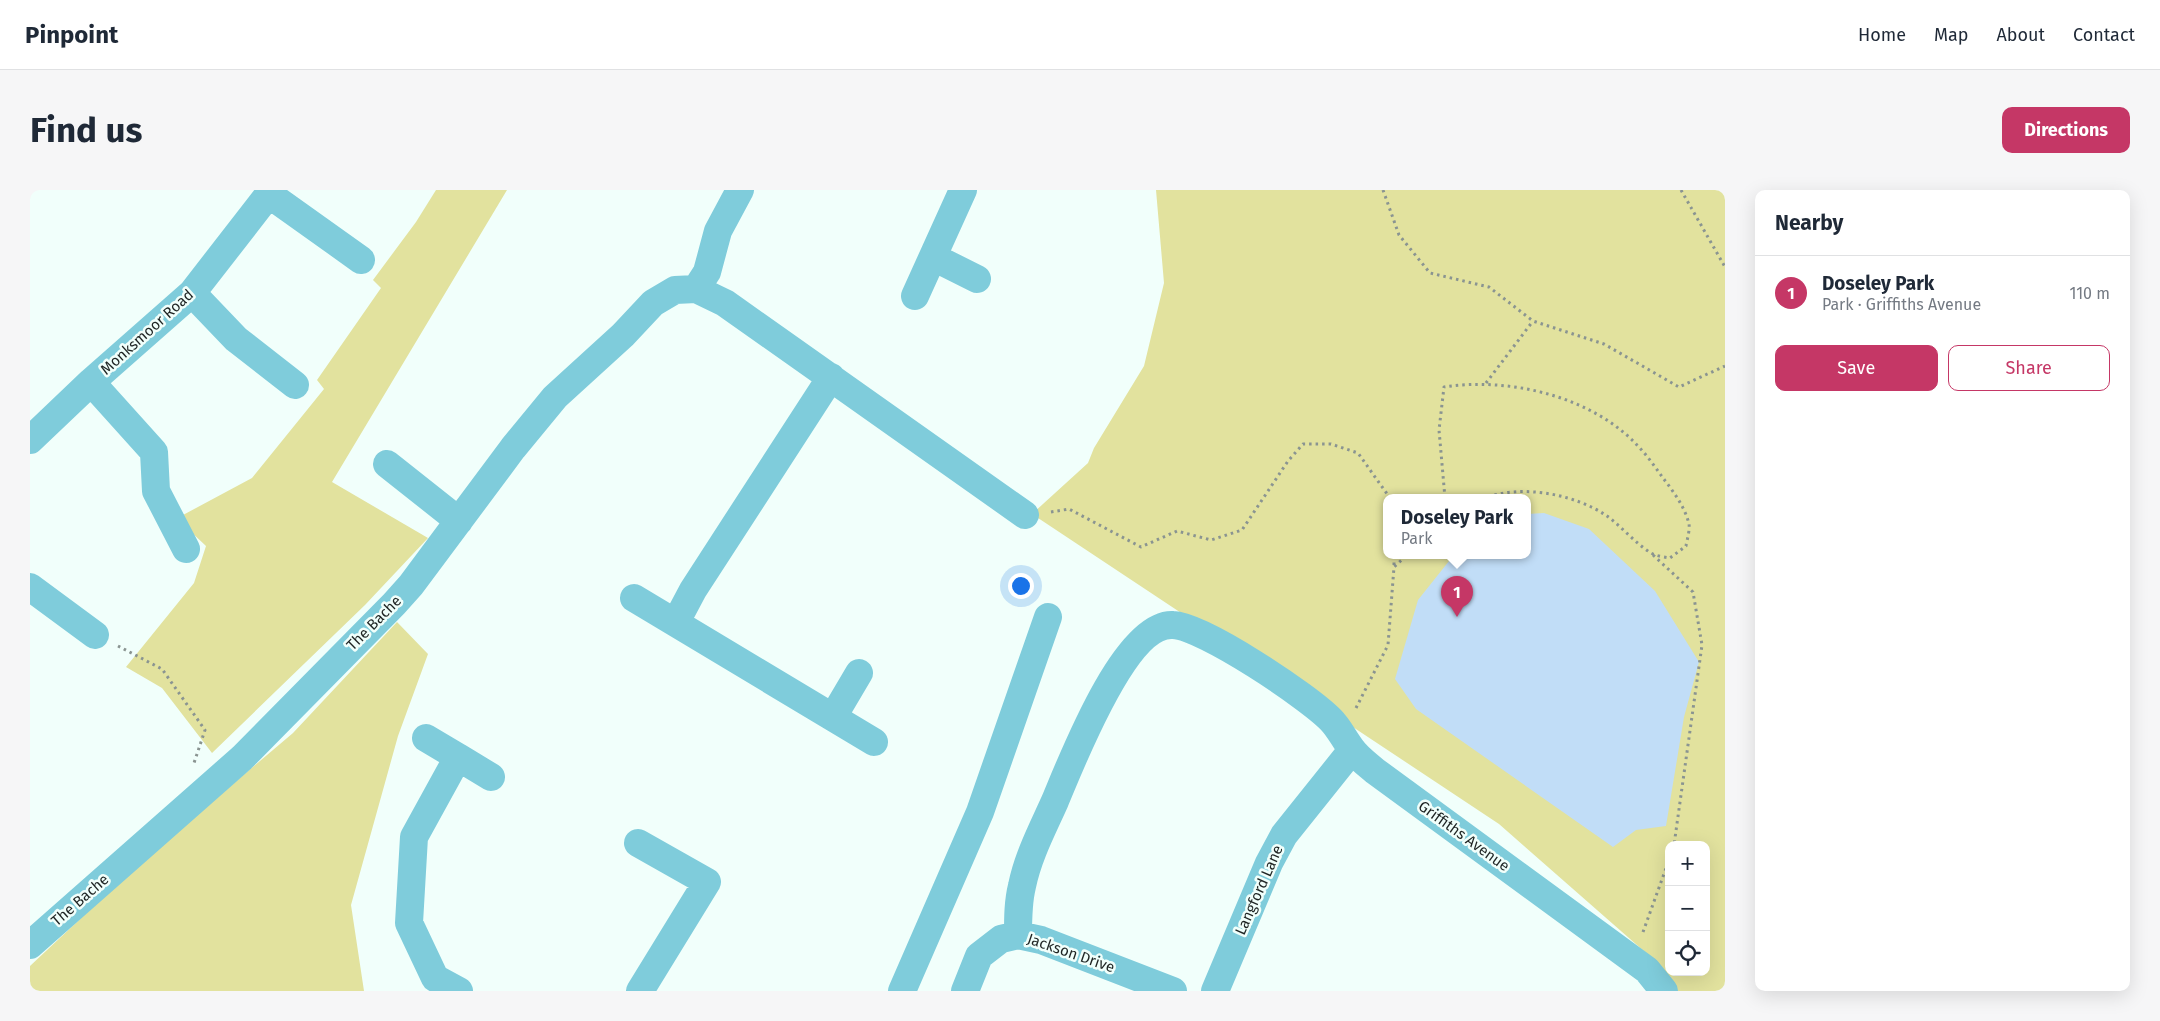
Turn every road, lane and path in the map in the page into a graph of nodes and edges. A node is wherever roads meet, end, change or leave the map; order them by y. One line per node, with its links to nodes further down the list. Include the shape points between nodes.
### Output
1 (740, 190): 10 (street, via 718,231 707,272)
2 (963, 190): 6 (street)
3 (1383, 190): 13 (path, via 1399,235 1430,273 1490,287)
4 (1681, 190): 8 (path)
5 (271, 192): 7 (street); 11 (street, Monksmoor Road)
6 (933, 256): 9 (street); 12 (street)
7 (361, 260)
8 (1725, 266)
9 (978, 279)
10 (696, 289): 15 (street, via 725,303); 25 (street, The Bache, via 675,290 653,303 555,397)
11 (192, 294): 16 (street, Monksmoor Road); 18 (street, via 236,339)
12 (915, 296)
13 (1532, 321): 14 (path, via 1604,344 1679,387); 17 (path)
14 (1725, 366)
15 (831, 377): 24 (street); 34 (street)
16 (90, 382): 19 (street, Monksmoor Road); 26 (street, via 154,452 156,491)
17 (1486, 384): 22 (path, via 1444,387 1439,430); 27 (path, via 1522,388 1574,402 1611,423 1637,444 1676,496 1689,525 1686,546 1670,558)
18 (295, 385)
19 (30, 440)
20 (387, 464): 25 (street)
21 (1387, 494): 24 (path, via 1358,453 1331,444 1303,444 1242,530 1211,540 1177,531 1141,548 1068,510)
22 (1445, 494)
23 (1508, 494): 27 (path, via 1526,491 1552,493 1582,503 1606,516)
24 (1025, 515)
25 (459, 521): 50 (street, The Bache, via 411,585 242,758)
26 (186, 549)
27 (1652, 554): 45 (path, via 1693,592 1702,645)
28 (1394, 559): 30 (path)
29 (1403, 559): 30 (path)
30 (1394, 567): 38 (path, via 1388,645 1355,711)
31 (30, 587): 35 (street)
32 (634, 598): 34 (street)
33 (1048, 617): 53 (street, via 980,812)
34 (676, 622): 37 (street)
35 (95, 635): 43 (path, via 162,669 205,730)
36 (858, 673): 37 (street)
37 (833, 717): 40 (street)
38 (1336, 728): 41 (street, Griffiths Avenue); 49 (street, Griffiths Avenue, via 1270,674 1198,632 1175,625 1164,625 1151,631 1112,681 1088,722 1022,885)
39 (426, 738): 42 (street)
40 (874, 742)
41 (1352, 750): 56 (street, Langford Lane, via 1284,835); 57 (street, Griffiths Avenue, via 1375,771 1647,970)
42 (458, 757): 44 (street); 51 (street, via 414,837 409,923 435,978)
43 (193, 767)
44 (490, 777)
45 (1675, 841)
46 (638, 843): 52 (street, via 707,882)
47 (1665, 871): 48 (path)
48 (1643, 932)
49 (1018, 934): 54 (street, Jackson Drive, via 1001,940 979,956); 55 (street, Jackson Drive)
50 (30, 945)
51 (459, 991)
52 (640, 991)
53 (902, 991)
54 (965, 991)
55 (1173, 991)
56 (1215, 991)
57 (1664, 991)

